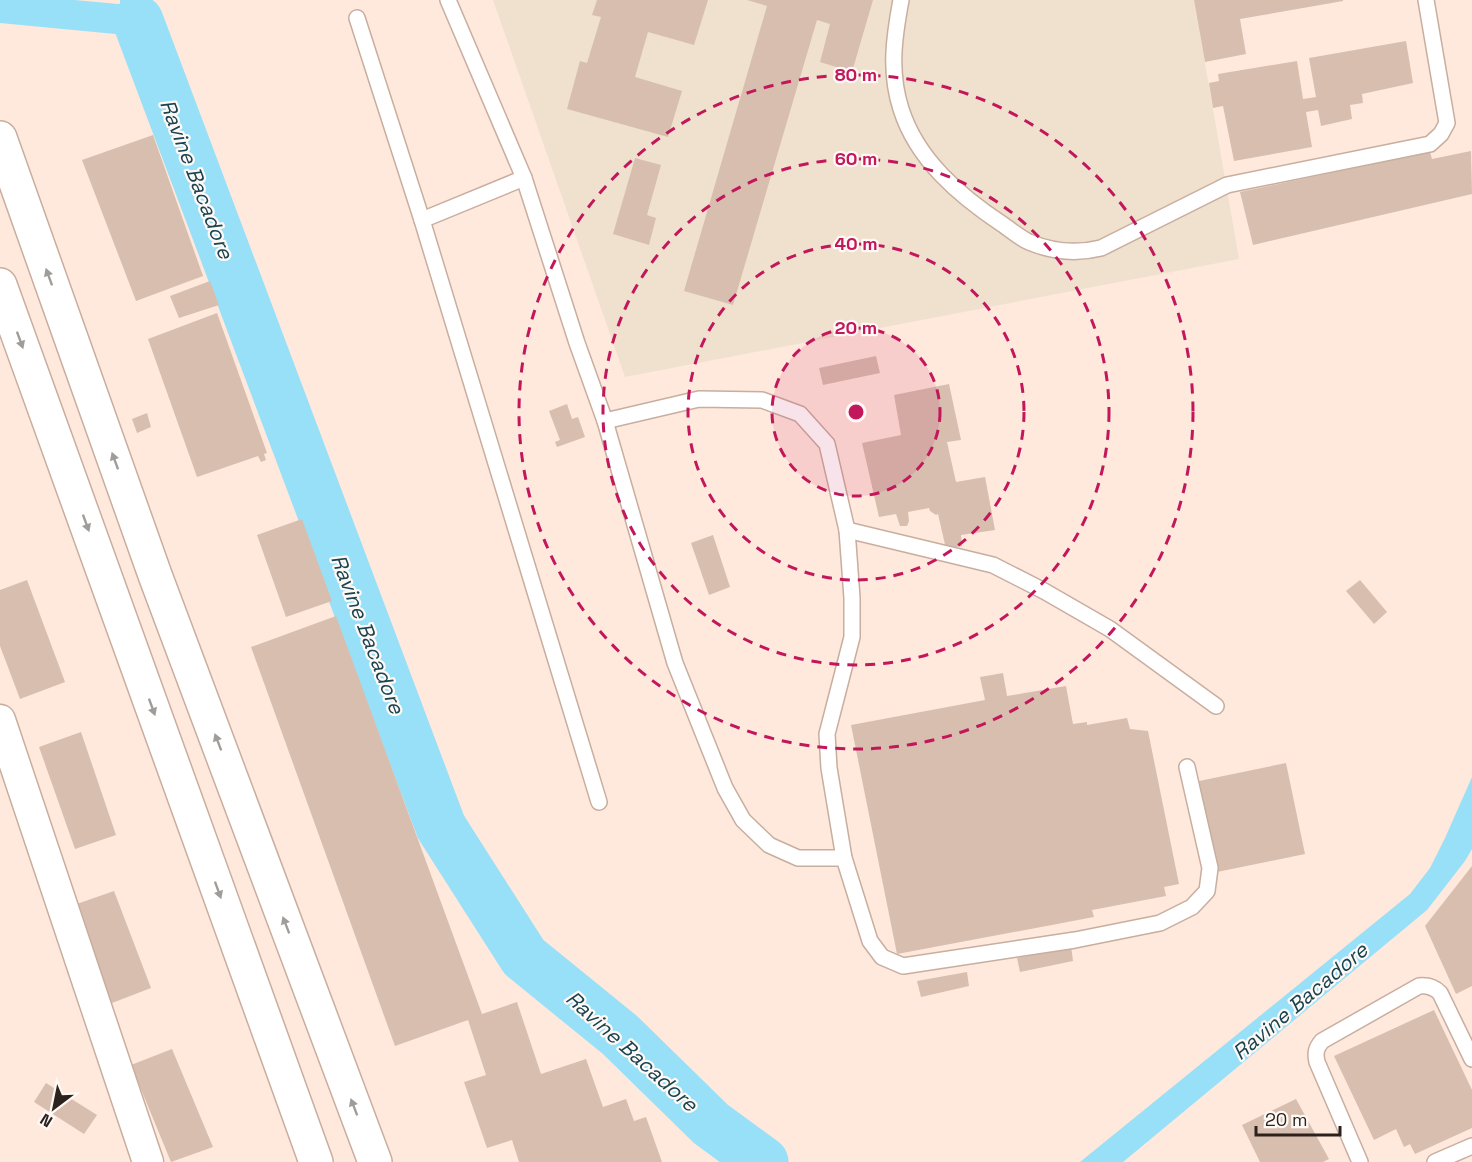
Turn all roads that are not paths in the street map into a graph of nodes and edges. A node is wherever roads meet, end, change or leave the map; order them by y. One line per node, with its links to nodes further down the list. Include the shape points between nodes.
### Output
1 (448, 0): 6 (lane)
2 (902, 0): 3 (lane, via 894,40 893,75 901,110 916,141 941,176 977,208 1028,242 1082,253 1101,248 1227,185 1430,144 1446,123)
3 (1426, 0)
4 (357, 18): 7 (lane)
5 (0, 138): 20 (main road, one-way to 5, via 159,586)
6 (524, 178): 7 (lane); 9 (lane)
7 (423, 220): 14 (lane)
8 (0, 285): 19 (main road, one-way to 19)
9 (605, 421): 10 (lane, via 699,399 762,400 801,414 827,444); 15 (lane, via 675,663 725,788 743,820 769,845 798,858)
10 (847, 530): 11 (lane, via 993,565 1110,628); 15 (lane, via 852,637 826,735)
11 (1216, 706)
12 (0, 720): 18 (street)
13 (1187, 767): 15 (lane, via 1210,868 1207,891 1192,907 1160,923 903,966 882,957 870,941)
14 (599, 802)
15 (844, 858)
16 (1472, 1059): 21 (lane, via 1440,993 1426,985 1322,1041 1315,1054 1317,1062)
17 (1472, 1146): 22 (lane)
18 (148, 1162)
19 (316, 1162)
20 (375, 1162)
21 (1360, 1162)
22 (1435, 1162)

